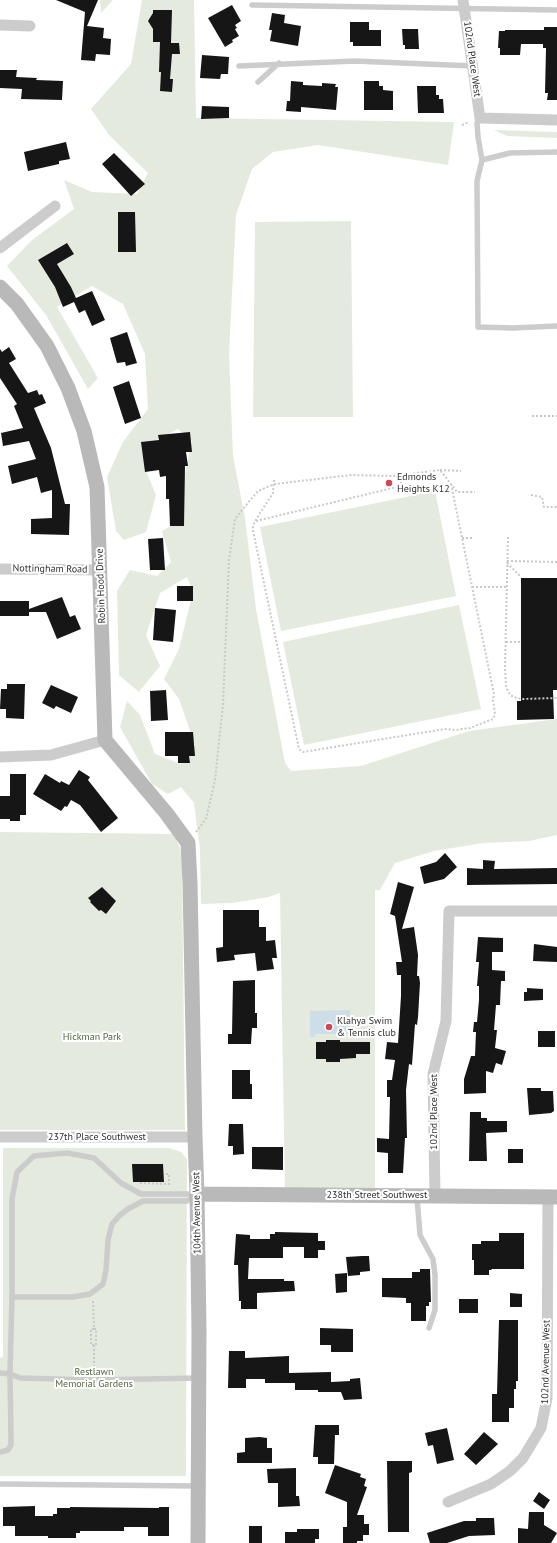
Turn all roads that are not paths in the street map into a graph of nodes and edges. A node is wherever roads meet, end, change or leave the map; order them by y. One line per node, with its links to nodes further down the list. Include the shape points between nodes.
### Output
1 (463, 4): 2 (lane); 3 (lane); 8 (street, 102nd Place West)
2 (252, 5)
3 (557, 10)
4 (0, 25): 5 (street)
5 (30, 26)
6 (280, 63): 7 (lane); 8 (lane, via 355,61); 9 (lane)
7 (240, 66)
8 (473, 66): 10 (street, 102nd Place West)
9 (258, 82)
10 (480, 118): 11 (street); 13 (lane, via 477,123)
11 (557, 120)
12 (557, 152): 13 (lane, via 510,154)
13 (482, 160): 17 (lane, via 477,181 478,327)
14 (55, 206): 15 (street)
15 (0, 248)
16 (0, 287): 19 (street, Robin Hood Drive, via 17,304 47,346 68,388 84,431 97,487)
17 (557, 326)
18 (0, 569): 19 (street, Nottingham Road)
19 (101, 570): 20 (street, Robin Hood Drive)
20 (105, 740): 21 (street, via 51,755); 24 (street, 104th Avenue West, via 188,843)
21 (0, 757)
22 (557, 912): 27 (street, 102nd Place West, via 449,911 446,1021 433,1074)
23 (0, 1137): 24 (street, 237th Place Southwest)
24 (195, 1137): 25 (street, 104th Avenue West)
25 (197, 1194): 26 (street, 238th Street Southwest); 29 (lane, via 187,1201 143,1201 119,1216 112,1224 108,1240 103,1284 90,1294 73,1297); 29 (lane, via 141,1194 121,1183 94,1158 67,1154 34,1156 17,1172 12,1199); 33 (street, 104th Avenue West)
26 (417, 1195): 27 (street, 238th Street Southwest); 30 (lane, via 420,1235 433,1259 435,1275 435,1310)
27 (435, 1195): 28 (street, 238th Street Southwest)
28 (552, 1197): 37 (street, 102nd Avenue West, via 546,1398 542,1428 524,1458 510,1471 491,1484)
29 (12, 1297): 32 (lane)
30 (429, 1328)
31 (0, 1373): 32 (lane)
32 (10, 1374): 33 (lane, via 20,1378 94,1380); 34 (lane, via 11,1445 8,1450)
33 (199, 1378): 36 (street, 104th Avenue West)
34 (0, 1452)
35 (0, 1484): 36 (lane)
36 (199, 1486): 38 (street, 104th Avenue West)
37 (448, 1502)
38 (198, 1543)

